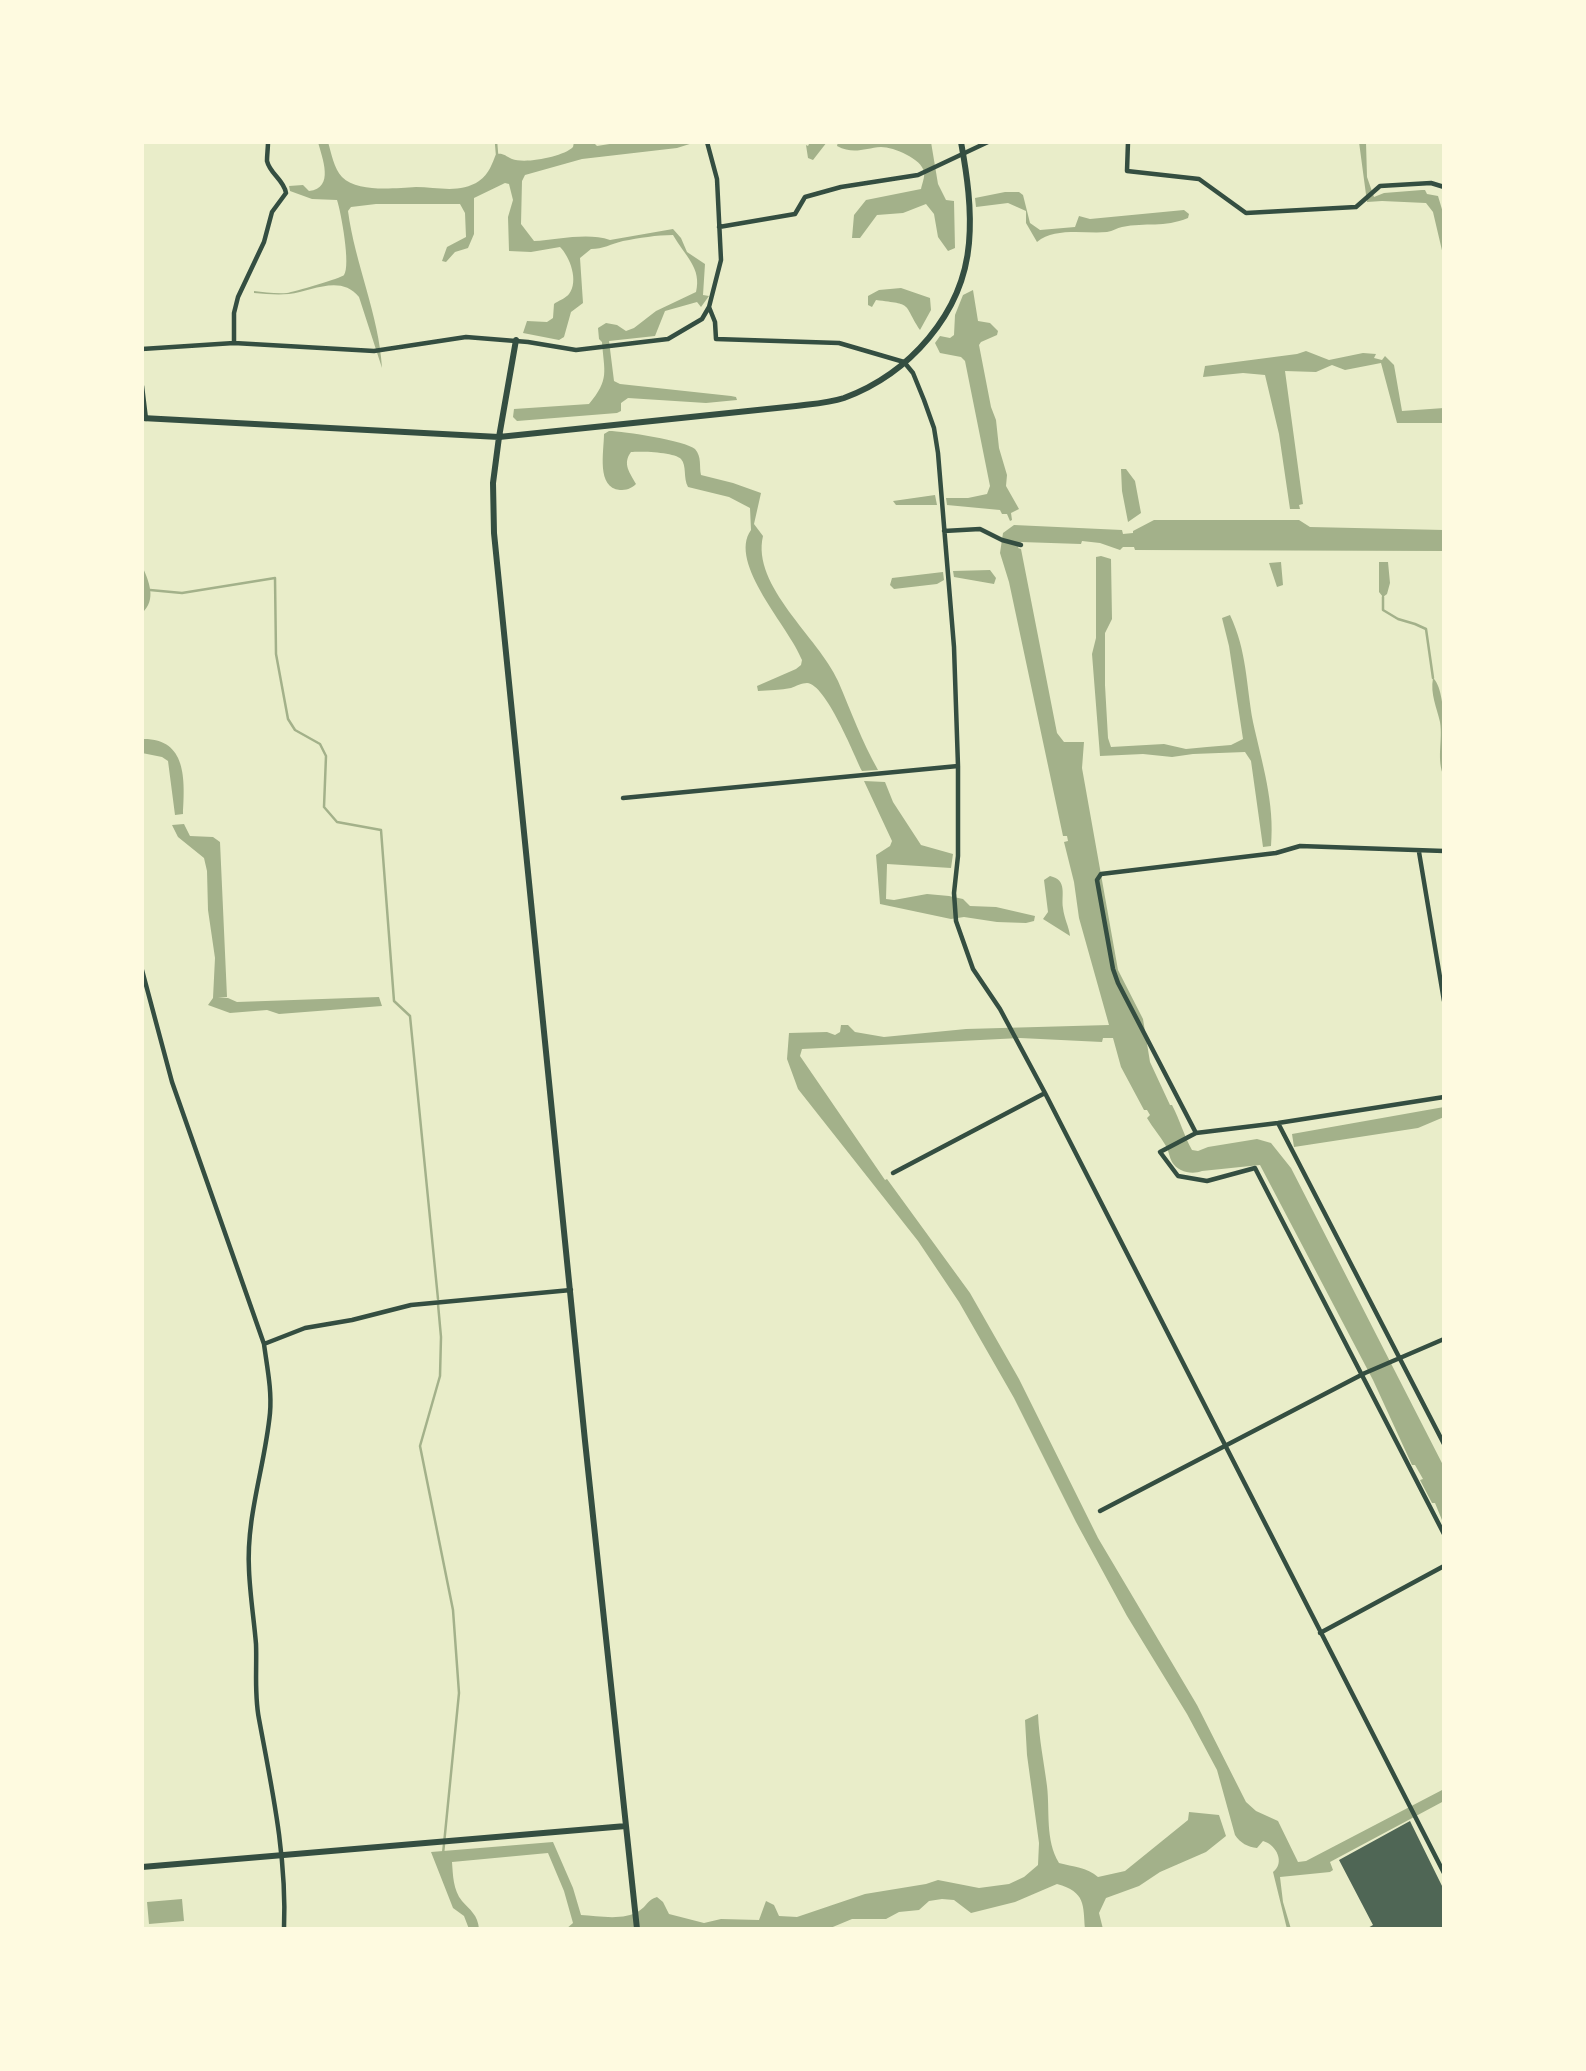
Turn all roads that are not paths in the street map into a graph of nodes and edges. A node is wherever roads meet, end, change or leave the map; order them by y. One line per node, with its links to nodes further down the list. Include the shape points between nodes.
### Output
1 (268, 142): 11 (street, via 267,161 286,193 272,212 264,242 238,297)
2 (961, 142): 6 (main road)
3 (988, 142): 6 (street)
4 (1128, 142): 7 (street, via 1127,171 1199,179 1246,213 1356,207 1380,186 1431,183)
5 (708, 143): 8 (street, via 717,179)
6 (963, 152): 8 (street, via 922,173 805,197 795,214); 13 (main road, via 970,223 961,280 937,328)
7 (1444, 187)
8 (719, 227): 9 (street, via 721,260)
9 (709, 307): 10 (street, via 702,319 668,339 576,351); 13 (street, via 716,339 839,343)
10 (516, 340): 11 (street, via 466,337 374,351); 16 (main road)
11 (233, 343): 12 (street)
12 (142, 349)
13 (904, 362): 16 (main road, via 841,399); 17 (street, via 913,373 933,428)
14 (142, 386): 15 (street)
15 (144, 418): 16 (main road)
16 (499, 437): 30 (main road, via 493,483 495,547)
17 (944, 531): 18 (street, via 980,528); 19 (street)
18 (1021, 545)
19 (958, 766): 20 (street); 25 (street, via 956,921 973,969)
20 (623, 798)
21 (1444, 851): 22 (street)
22 (1419, 852): 24 (street); 28 (street, via 1300,846 1098,877 1113,969)
23 (142, 970): 32 (street, via 172,1082)
24 (1444, 1001)
25 (1045, 1093): 29 (street); 36 (street)
26 (1444, 1097): 27 (street)
27 (1278, 1123): 28 (street); 33 (street)
28 (1196, 1133): 34 (street, via 1160,1152 1178,1176 1207,1181 1255,1168)
29 (893, 1173)
30 (571, 1290): 32 (street, via 411,1305 305,1328); 41 (main road)
31 (1444, 1339): 33 (street)
32 (264, 1344): 42 (street, via 270,1412 252,1510 248,1567 258,1718)
33 (1396, 1358): 34 (street); 35 (street)
34 (1364, 1373): 36 (street); 38 (street)
35 (1444, 1444)
36 (1225, 1446): 37 (street); 40 (street)
37 (1100, 1511)
38 (1444, 1534)
39 (1444, 1566): 40 (street)
40 (1320, 1633): 44 (street)
41 (626, 1826): 42 (main road); 46 (main road)
42 (283, 1855): 43 (main road); 45 (street)
43 (142, 1867)
44 (1444, 1873)
45 (284, 1929)
46 (637, 1929)

